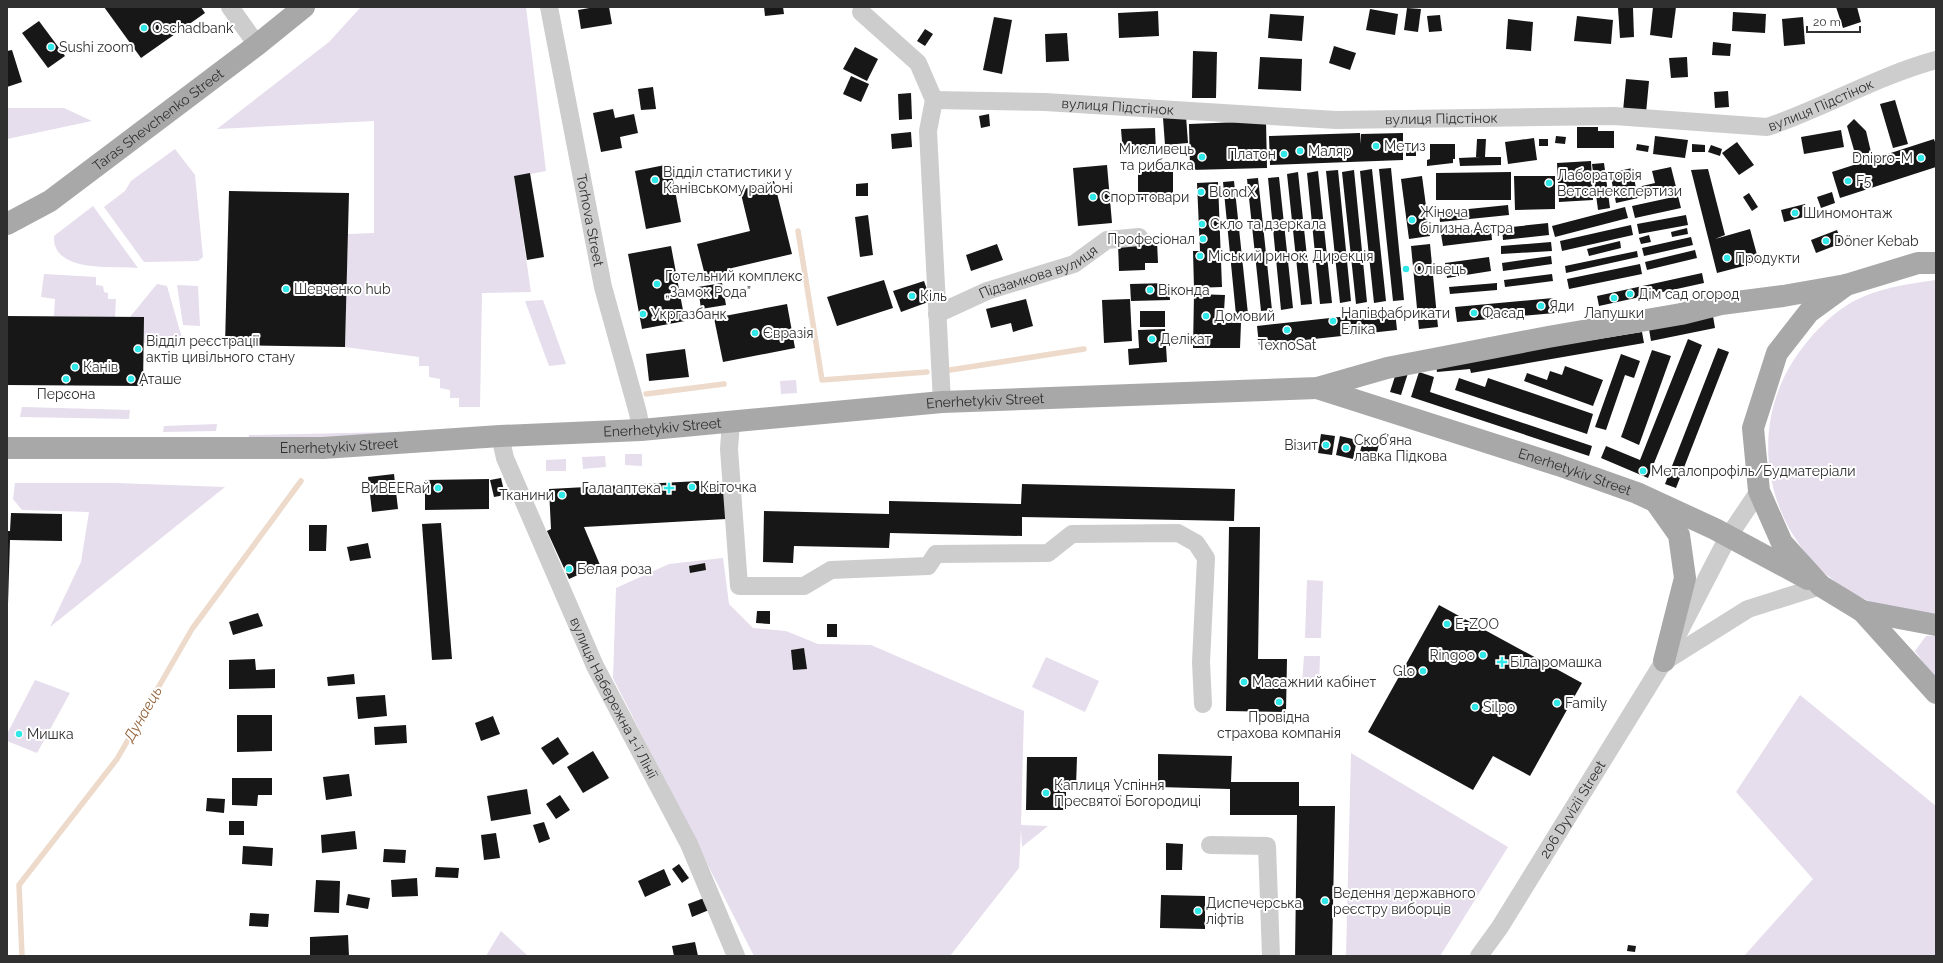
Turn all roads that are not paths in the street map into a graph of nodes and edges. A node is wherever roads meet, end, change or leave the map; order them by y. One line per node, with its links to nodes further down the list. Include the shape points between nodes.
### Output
1 (230, 7): 5 (street)
2 (304, 7): 5 (main road, Taras Shevchenko Street)
3 (549, 7): 16 (street, Torhova Street, via 603,288)
4 (859, 9): 7 (street, via 918,63)
5 (257, 45): 8 (main road, Taras Shevchenko Street, via 50,201)
6 (1936, 60): 7 (street, вулиця Підстінок, via 1908,68 1766,127 1614,116 1336,120 1045,102)
7 (934, 100): 12 (street, via 928,131)
8 (7, 224)
9 (1139, 237): 12 (street, Підзамкова вулиця, via 1107,240 1074,264 988,291)
10 (1930, 260): 11 (main road)
11 (1846, 285): 13 (main road, Enerhetykiv Street, via 1721,304 1681,314 1387,368); 19 (main road, via 1809,312 1777,353 1753,428)
12 (937, 314): 14 (street)
13 (1316, 388): 14 (main road, Enerhetykiv Street); 20 (main road, Enerhetykiv Street, via 1558,465 1638,493)
14 (942, 402): 15 (main road, Enerhetykiv Street)
15 (731, 422): 16 (main road, Enerhetykiv Street); 27 (street, via 729,449 739,586 804,586 831,570 928,566 936,554 1048,552 1072,534 1178,533 1196,543 1206,558 1201,662)
16 (641, 430): 17 (main road, Enerhetykiv Street)
17 (500, 436): 18 (main road, Enerhetykiv Street, via 323,448); 29 (street, вулиця Набережна 1-ї Лінії, via 505,458 595,666 689,844)
18 (7, 448)
19 (1759, 491): 21 (street, 206 Dyvizii Street); 22 (main road, via 1782,543)
20 (1656, 503): 21 (main road, Enerhetykiv Street); 25 (main road, via 1679,535 1685,578)
21 (1728, 537): 22 (main road, Enerhetykiv Street); 25 (street, 206 Dyvizii Street)
22 (1821, 586): 23 (main road); 25 (street, 206 Dyvizii Street, via 1748,609)
23 (1862, 611): 24 (main road); 26 (main road)
24 (1936, 625)
25 (1664, 662): 31 (street, 206 Dyvizii Street)
26 (1936, 693)
27 (1204, 704)
28 (1210, 845): 30 (street, via 1267,846)
29 (736, 956)
30 (1271, 956)
31 (1479, 956)

